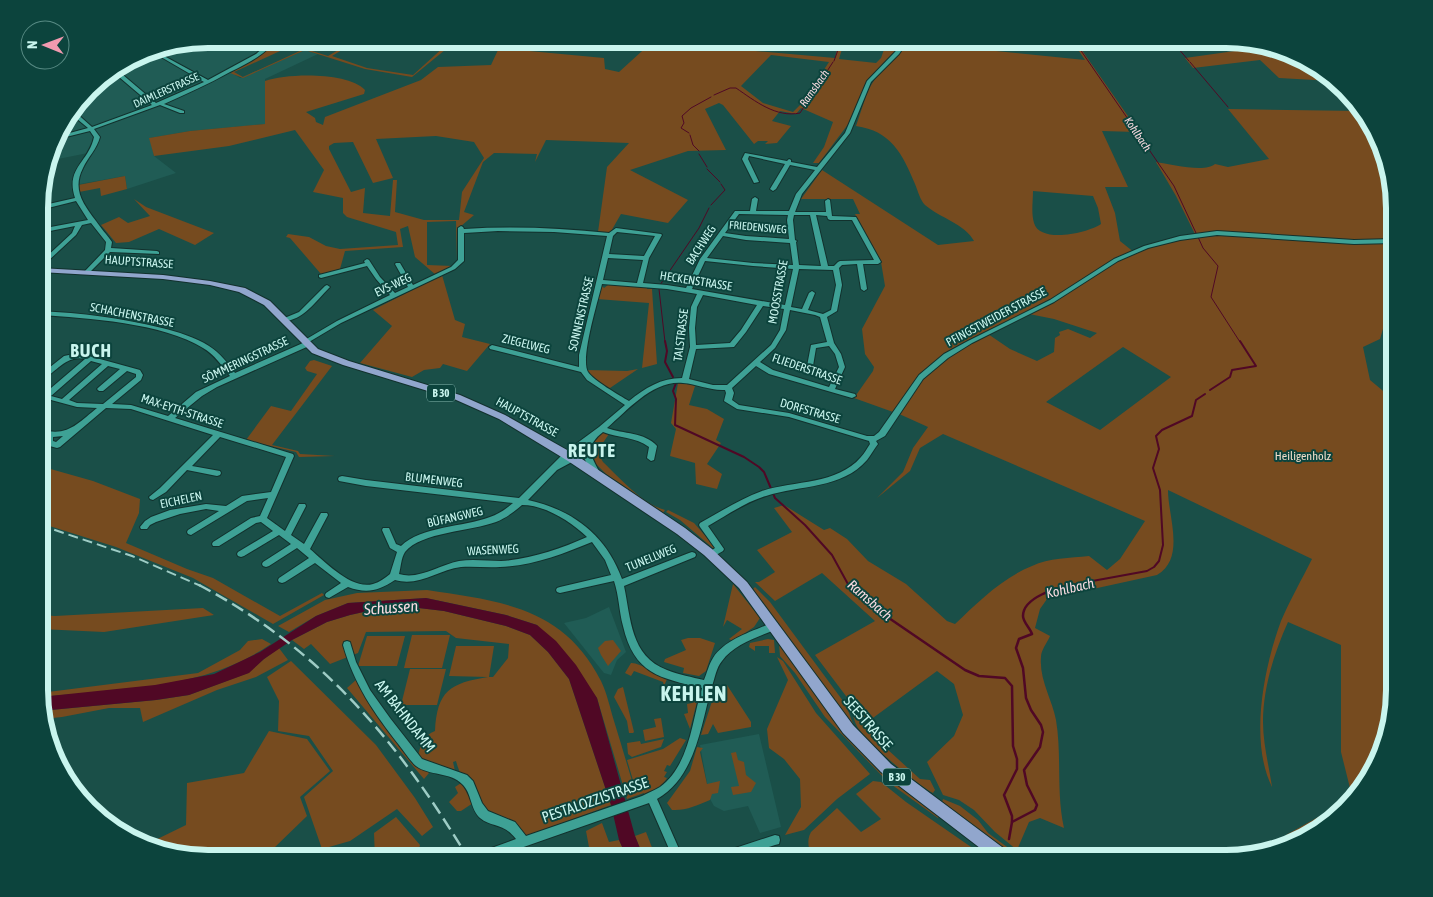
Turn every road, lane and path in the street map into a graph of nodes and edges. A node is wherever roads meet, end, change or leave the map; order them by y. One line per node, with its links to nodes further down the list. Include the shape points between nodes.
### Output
1 (265, 48): 5 (street, DAIMLERSTRASSE, via 257,56)
2 (900, 48): 12 (street, via 869,82 849,129)
3 (161, 55): 5 (street)
4 (120, 75): 6 (street)
5 (208, 82): 6 (street, DAIMLERSTRASSE)
6 (158, 105): 7 (street); 9 (street, DAIMLERSTRASSE)
7 (182, 112)
8 (77, 116): 9 (street)
9 (92, 129): 10 (street, DAIMLERSTRASSE); 15 (street, via 97,137 96,144 77,171 74,186)
10 (65, 136)
11 (789, 161): 12 (street); 13 (street, via 747,154 745,159); 14 (street)
12 (818, 168): 20 (street, via 799,194)
13 (756, 182)
14 (773, 189)
15 (77, 199): 18 (street); 23 (street)
16 (755, 199): 19 (street)
17 (828, 201): 21 (street)
18 (48, 206)
19 (753, 213): 20 (street); 26 (street, BACHWEG, via 737,212)
20 (790, 214): 22 (street); 28 (street, MOOSSTRASSE)
21 (829, 214): 22 (street); 36 (street, via 830,218 854,218 878,262)
22 (813, 215): 39 (street)
23 (93, 221): 24 (street); 30 (street, via 109,242)
24 (80, 223): 25 (street); 33 (street, via 74,234)
25 (48, 230)
26 (721, 234): 28 (street, FRIEDENSWEG); 35 (street, BACHWEG)
27 (610, 235): 32 (street, SONNENSTRASSE); 34 (street, via 616,230 659,235); 47 (street, EVS-WEG, via 461,230 462,253 458,264)
28 (794, 240): 38 (street, MOOSSTRASSE)
29 (1385, 242): 85 (street, PFINGSTWEIDER STRASSE, via 1217,233 1146,247 1116,260 1052,301 946,356 922,377 882,434)
30 (108, 250): 31 (street); 42 (street)
31 (157, 253)
32 (606, 256): 34 (street); 44 (street, SONNENSTRASSE)
33 (48, 258)
34 (646, 258): 45 (street)
35 (703, 259): 38 (street); 49 (street, BACHWEG)
36 (860, 263): 40 (street, via 840,263); 48 (street)
37 (398, 264): 47 (street)
38 (796, 268): 39 (street); 54 (street, MOOSSTRASSE)
39 (825, 268): 40 (street)
40 (836, 268): 57 (street, via 839,285 834,311)
41 (48, 271): 42 (main road, HAUPTSTRASSE / B 30)
42 (87, 272): 58 (main road, HAUPTSTRASSE / B 30, via 163,277 234,288 261,299)
43 (321, 276): 52 (street, via 368,262)
44 (600, 282): 45 (street, HECKENSTRASSE); 68 (street, SONNENSTRASSE, via 582,355)
45 (640, 285): 49 (street, HECKENSTRASSE)
46 (327, 287): 58 (street, via 301,313)
47 (412, 288): 52 (street, EVS-WEG)
48 (864, 289)
49 (688, 291): 50 (street, HECKENSTRASSE)
50 (701, 293): 53 (street, HECKENSTRASSE); 62 (street, TALSTRASSE, via 692,320)
51 (812, 293): 55 (street)
52 (394, 296): 59 (street, EVS-WEG, via 339,322)
53 (761, 303): 54 (street, HECKENSTRASSE); 62 (street, via 732,345)
54 (788, 308): 55 (street, HECKENSTRASSE); 64 (street, MOOSSTRASSE, via 780,336)
55 (806, 310): 57 (street, HECKENSTRASSE)
56 (48, 314): 70 (street, SCHACHENSTRASSE, via 108,320 186,338 213,352)
57 (823, 316): 60 (street)
58 (284, 320): 59 (main road, HAUPTSTRASSE / B 30)
59 (306, 343): 70 (street, SÖMMERINGSTRASSE); 87 (main road, HAUPTSTRASSE / B 30, via 346,364 457,397 502,417)
60 (831, 343): 66 (street, via 813,347); 74 (street, via 842,367)
61 (492, 347): 68 (street, ZIEGELWEG)
62 (693, 347): 71 (street, TALSTRASSE)
63 (90, 358): 65 (street); 69 (street, via 78,355 66,358); 75 (street, MAX-EYTH-STRASSE)
64 (755, 362): 72 (street, MOOSSTRASSE); 74 (street, FLIEDERSTRASSE, via 771,372)
65 (107, 363): 67 (street); 78 (street)
66 (810, 366)
67 (126, 368): 73 (street); 80 (street, via 138,372 139,378)
68 (584, 370): 79 (street, SONNENSTRASSE, via 590,378)
69 (48, 373)
70 (234, 376): 81 (street, SÖMMERINGSTRASSE, via 200,394)
71 (685, 380): 72 (street); 79 (street, via 662,384)
72 (728, 387): 85 (street, DORFSTRASSE, via 728,402 737,407 789,415)
73 (101, 389)
74 (832, 390): 76 (street, FLIEDERSTRASSE)
75 (48, 392)
76 (852, 396)
77 (48, 397): 78 (street, MAX-EYTH-STRASSE)
78 (64, 401): 80 (street, MAX-EYTH-STRASSE)
79 (630, 405): 82 (street)
80 (104, 407): 81 (street, MAX-EYTH-STRASSE, via 131,406); 83 (street, via 57,445 49,443)
81 (170, 418): 84 (street, MAX-EYTH-STRASSE)
82 (600, 430): 86 (street); 87 (street); 88 (street, via 647,440 653,446)
83 (48, 434)
84 (219, 434): 89 (street); 93 (street, MAX-EYTH-STRASSE, via 290,456)
85 (872, 439): 112 (street, PFINGSTWEIDER STRASSE, via 874,444 867,455 850,472 825,482 766,492 703,525 720,549)
86 (588, 445): 87 (street); 91 (street, via 587,456)
87 (569, 456): 91 (main road, HAUPTSTRASSE / B 30); 95 (street, BÜFANGWEG)
88 (651, 458)
89 (185, 467): 90 (street); 94 (street)
90 (217, 473)
91 (596, 474): 112 (main road, HAUPTSTRASSE / B 30)
92 (342, 479): 95 (street, BLUMENWEG)
93 (274, 494): 97 (street, EICHELEN, via 245,498); 99 (street)
94 (153, 497)
95 (523, 500): 105 (street, BLUMENWEG, via 557,512); 109 (street, BÜFANGWEG, via 492,520 424,537)
96 (302, 506): 104 (street)
97 (226, 509): 100 (street, EICHELEN, via 204,506 153,518); 102 (street, EICHELEN)
98 (324, 515): 108 (street)
99 (263, 518): 103 (street); 106 (street, via 254,520)
100 (144, 527)
101 (386, 530): 109 (street, via 393,546)
102 (191, 532)
103 (277, 532): 104 (street); 110 (street)
104 (286, 536): 107 (street)
105 (592, 538): 115 (street, WASENWEG, via 536,559 501,564 460,564 402,580); 117 (street, BLUMENWEG, via 607,554)
106 (216, 544)
107 (296, 544): 108 (street); 114 (street)
108 (305, 550): 113 (street)
109 (401, 550): 115 (street)
110 (241, 554)
111 (692, 555): 117 (street, TUNELLWEG)
112 (711, 555): 121 (main road, HAUPTSTRASSE / B 30, via 743,585)
113 (315, 559): 116 (street); 118 (street)
114 (266, 564)
115 (394, 576): 118 (street, via 372,588)
116 (282, 580)
117 (617, 581): 119 (street, TUNELLWEG); 123 (street, BLUMENWEG, via 627,628 646,664)
118 (348, 582): 120 (street)
119 (560, 590)
120 (329, 595)
121 (774, 626): 123 (street, PESTALOZZISTRASSE, via 726,651 715,665); 128 (main road, SEESTRASSE / B 30, via 848,729 886,768)
122 (347, 645): 126 (street, AM BAHNDAMM, via 356,675 369,698 420,762 465,779 482,812 511,826)
123 (708, 685): 124 (street, PESTALOZZISTRASSE, via 692,742 676,779)
124 (649, 799): 126 (street, PESTALOZZISTRASSE); 130 (street)
125 (775, 840): 127 (street)
126 (523, 842): 129 (street, PESTALOZZISTRASSE)
127 (746, 849)
128 (993, 849)
129 (502, 850)
130 (674, 850)

